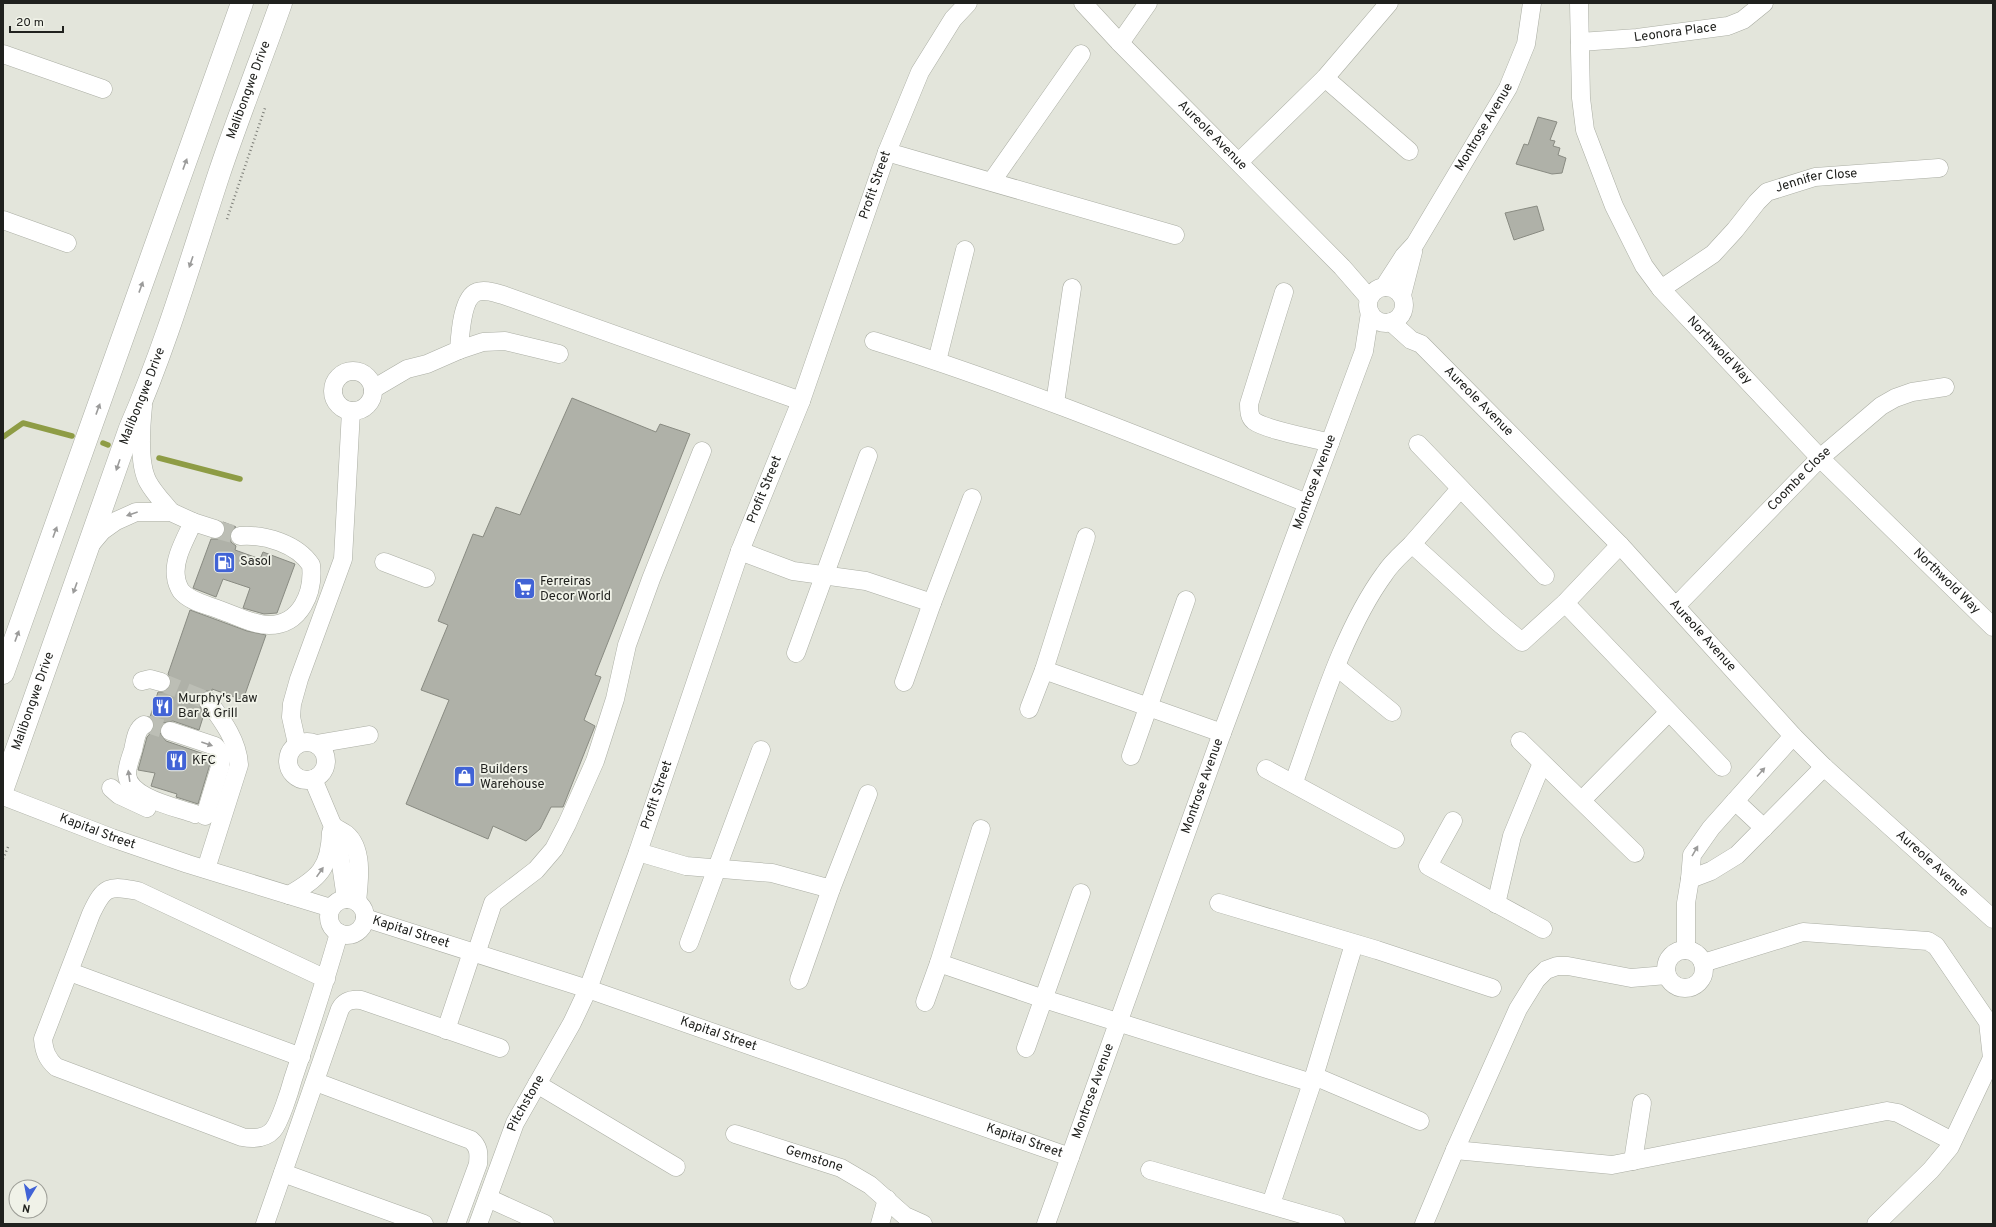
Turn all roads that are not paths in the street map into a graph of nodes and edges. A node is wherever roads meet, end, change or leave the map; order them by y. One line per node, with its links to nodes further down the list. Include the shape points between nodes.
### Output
1 (242, 3): 69 (main road, one-way to 1)
2 (281, 3): 36 (main road, Malibongwe Drive, one-way to 36)
3 (968, 3): 17 (street, Profit Street, via 953,20 920,72)
4 (1083, 3): 11 (street, Aureole Avenue)
5 (1148, 3): 11 (street)
6 (1389, 3): 14 (street)
7 (1532, 3): 24 (street, Montrose Avenue, via 1526,44 1508,88)
8 (1579, 3): 10 (street, Northwold Way)
9 (1764, 3): 10 (street, Leonora Place, via 1743,20 1728,26 1637,38)
10 (1580, 42): 27 (street, Northwold Way, via 1581,98 1585,130 1614,206 1644,266)
11 (1120, 43): 18 (street, Aureole Avenue)
12 (3, 54): 15 (street)
13 (1081, 54): 20 (street)
14 (1325, 78): 16 (street); 18 (street)
15 (102, 89)
16 (1409, 151)
17 (887, 152): 20 (street); 37 (street, Profit Street)
18 (1239, 162): 29 (street, Aureole Avenue)
19 (1939, 168): 27 (street, Jennifer Close, via 1815,178 1767,192 1713,254)
20 (992, 181): 22 (street)
21 (3, 220): 23 (street)
22 (1175, 235)
23 (67, 243)
24 (1415, 244): 29 (street, Montrose Avenue, via 1404,256); 29 (street, Montrose Avenue, via 1402,295 1395,288)
25 (965, 250): 33 (street)
26 (1072, 288): 38 (street)
27 (1661, 289): 44 (street, Northwold Way)
28 (1284, 292): 40 (street, via 1249,404 1249,413 1253,420 1263,426)
29 (1383, 306): 40 (street, Montrose Avenue); 55 (street, Aureole Avenue, via 1416,333 1421,344)
30 (874, 341): 33 (street)
31 (459, 350): 32 (street, via 483,342 505,341); 35 (street, via 427,364 407,369); 37 (street, via 465,307 477,292 489,292)
32 (560, 354)
33 (937, 360): 38 (street)
34 (1945, 387): 44 (street, Coombe Close, via 1912,392 1895,398)
35 (373, 389): 39 (street, via 369,404); 39 (street, via 369,379 358,372 345,372 339,376 332,394 339,406)
36 (143, 399): 48 (street, via 140,439 145,472 148,481); 53 (main road, Malibongwe Drive, one-way to 53, via 130,428)
37 (801, 401): 56 (street, Profit Street)
38 (1055, 403): 47 (street)
39 (351, 412): 84 (street, via 343,559 292,704 291,717)
40 (1330, 443): 47 (street, Montrose Avenue)
41 (1418, 444): 45 (street)
42 (702, 451): 123 (street, via 632,630 615,699 595,761 570,817 554,849 536,870 493,903)
43 (868, 456): 59 (street)
44 (1820, 458): 64 (street, Coombe Close); 65 (street, Northwold Way)
45 (1460, 489): 54 (street); 58 (street)
46 (972, 498): 62 (street)
47 (1307, 503): 80 (street, Montrose Avenue)
48 (171, 512): 49 (street); 53 (street, one-way to 53, via 150,511 131,514 116,520)
49 (193, 522): 50 (street); 51 (street, via 177,563 175,576 182,592 200,602 259,624 270,625 289,620 305,603 311,587 311,566 298,551 271,539)
50 (215, 529)
51 (240, 536)
52 (1086, 537): 68 (street)
53 (91, 544): 94 (main road, Malibongwe Drive, one-way to 94)
54 (1412, 544): 63 (street, via 1522,642); 67 (street, via 1385,572 1360,613)
55 (1620, 545): 63 (street); 64 (street, Aureole Avenue)
56 (740, 551): 59 (street, via 793,571); 106 (street, Profit Street)
57 (384, 562): 60 (street)
58 (1545, 576)
59 (825, 577): 62 (street, via 866,582); 66 (street)
60 (426, 578)
61 (1186, 600): 74 (street)
62 (932, 603): 72 (street)
63 (1565, 603): 77 (street)
64 (1676, 606): 82 (street, Aureole Avenue)
65 (1993, 627)
66 (796, 653)
67 (1337, 667): 76 (street); 93 (street)
68 (1044, 670): 74 (street); 75 (street)
69 (3, 673)
70 (142, 681): 71 (street, via 150,679)
71 (161, 682)
72 (904, 682)
73 (208, 701): 100 (street, via 235,743 239,765)
74 (1149, 707): 80 (street); 87 (street)
75 (1030, 709)
76 (1392, 712)
77 (1668, 713): 89 (street); 98 (street)
78 (144, 725): 100 (street, one-way to 78, via 140,794 130,784 127,774 129,761 138,731)
79 (170, 731): 100 (street, one-way to 100, via 215,746 220,751 220,767)
80 (1222, 733): 134 (street, Montrose Avenue)
81 (369, 735): 85 (street)
82 (1793, 736): 90 (street, Aureole Avenue); 99 (street, one-way to 82)
83 (1520, 741): 88 (street)
84 (297, 744): 85 (street); 92 (street, via 289,753 290,770 300,778)
85 (316, 744): 92 (street, via 321,748 326,760 322,772)
86 (761, 750): 109 (street)
87 (1131, 756)
88 (1542, 762): 98 (street); 115 (street, via 1512,836)
89 (1722, 767)
90 (1824, 767): 103 (street); 117 (street, Aureole Avenue)
91 (1266, 769): 93 (street)
92 (313, 778): 102 (street)
93 (1294, 782): 105 (street)
94 (3, 788)
95 (111, 788): 100 (street, via 119,796 175,820)
96 (868, 794): 111 (street)
97 (3, 796): 108 (street, Kapital Street, via 112,838)
98 (1582, 800): 107 (street)
99 (1735, 801): 103 (street); 110 (street, one-way to 99, via 1692,855)
100 (207, 817): 108 (street)
101 (1453, 821): 115 (street, via 1428,866)
102 (332, 825): 113 (street, one-way to 102, via 311,882 323,868 331,846); 116 (street, via 340,849)
103 (1764, 828): 110 (street, via 1737,855 1711,871)
104 (981, 829): 124 (street)
105 (1395, 839)
106 (638, 852): 109 (street, via 686,866); 131 (street, Profit Street)
107 (1635, 853)
108 (206, 869): 113 (street, Kapital Street)
109 (718, 870): 111 (street, via 772,873); 120 (street)
110 (1690, 879): 122 (street, via 1686,903)
111 (831, 889): 129 (street)
112 (1081, 893): 132 (street)
113 (289, 895): 116 (street, Kapital Street)
114 (1219, 903): 121 (street)
115 (1496, 904): 118 (street)
116 (350, 907): 119 (street, via 329,919 330,925); 119 (street, via 364,924 351,935); 123 (street, Kapital Street)
117 (1993, 919)
118 (1543, 929)
119 (339, 933): 127 (street)
120 (689, 942)
121 (1354, 944): 130 (street); 139 (street)
122 (1686, 950): 125 (street, via 1693,952); 128 (street, via 1672,955 1666,968)
123 (474, 953): 131 (street, Kapital Street); 135 (street)
124 (939, 963): 132 (street); 133 (street)
125 (1703, 963): 128 (street, via 1702,977 1691,986 1677,986); 145 (street, via 1802,932 1918,939 1936,946 1988,1022 1992,1058)
126 (70, 972): 127 (street, via 98,900 108,889 118,886 138,890); 138 (street); 138 (street, via 44,1040 44,1047 51,1062 56,1067 229,1133 254,1139 274,1129)
127 (327, 974): 138 (street)
128 (1667, 975): 146 (street, via 1631,978 1568,966 1546,970 1520,1004)
129 (799, 980)
130 (1492, 988)
131 (588, 989): 141 (street, Pitchstone); 147 (street, Kapital Street)
132 (1044, 999): 134 (street); 137 (street)
133 (925, 1002)
134 (1117, 1023): 139 (street); 147 (street, Montrose Avenue)
135 (446, 1030): 136 (street); 140 (street, via 361,1000 345,1002 340,1009)
136 (500, 1048)
137 (1026, 1048)
138 (301, 1057)
139 (1313, 1080): 143 (street); 154 (street)
140 (316, 1082): 151 (street); 158 (street, via 471,1140 477,1146 478,1164)
141 (537, 1084): 149 (street); 152 (street, Pitchstone, via 515,1123)
142 (1642, 1103): 148 (street)
143 (1420, 1121)
144 (734, 1134): 153 (street, Gemstone, via 841,1168 870,1185)
145 (1952, 1141): 148 (street, via 1898,1112 1888,1111); 166 (street, via 1931,1170)
146 (1455, 1150): 148 (street, via 1612,1165); 165 (street)
147 (1070, 1158): 163 (street, Montrose Avenue)
148 (1633, 1161)
149 (676, 1167)
150 (1150, 1170): 154 (street)
151 (283, 1173): 156 (street); 157 (street)
152 (488, 1198): 159 (street, Pitchstone); 160 (street)
153 (887, 1200): 161 (street); 162 (street, Gemstone, via 905,1216)
154 (1271, 1204): 155 (street)
155 (1308, 1220): 164 (street)
156 (265, 1224)
157 (424, 1224)
158 (456, 1224)
159 (478, 1224)
160 (545, 1224)
161 (880, 1224)
162 (923, 1224)
163 (1046, 1224)
164 (1336, 1224)
165 (1424, 1224)
166 (1876, 1224)

